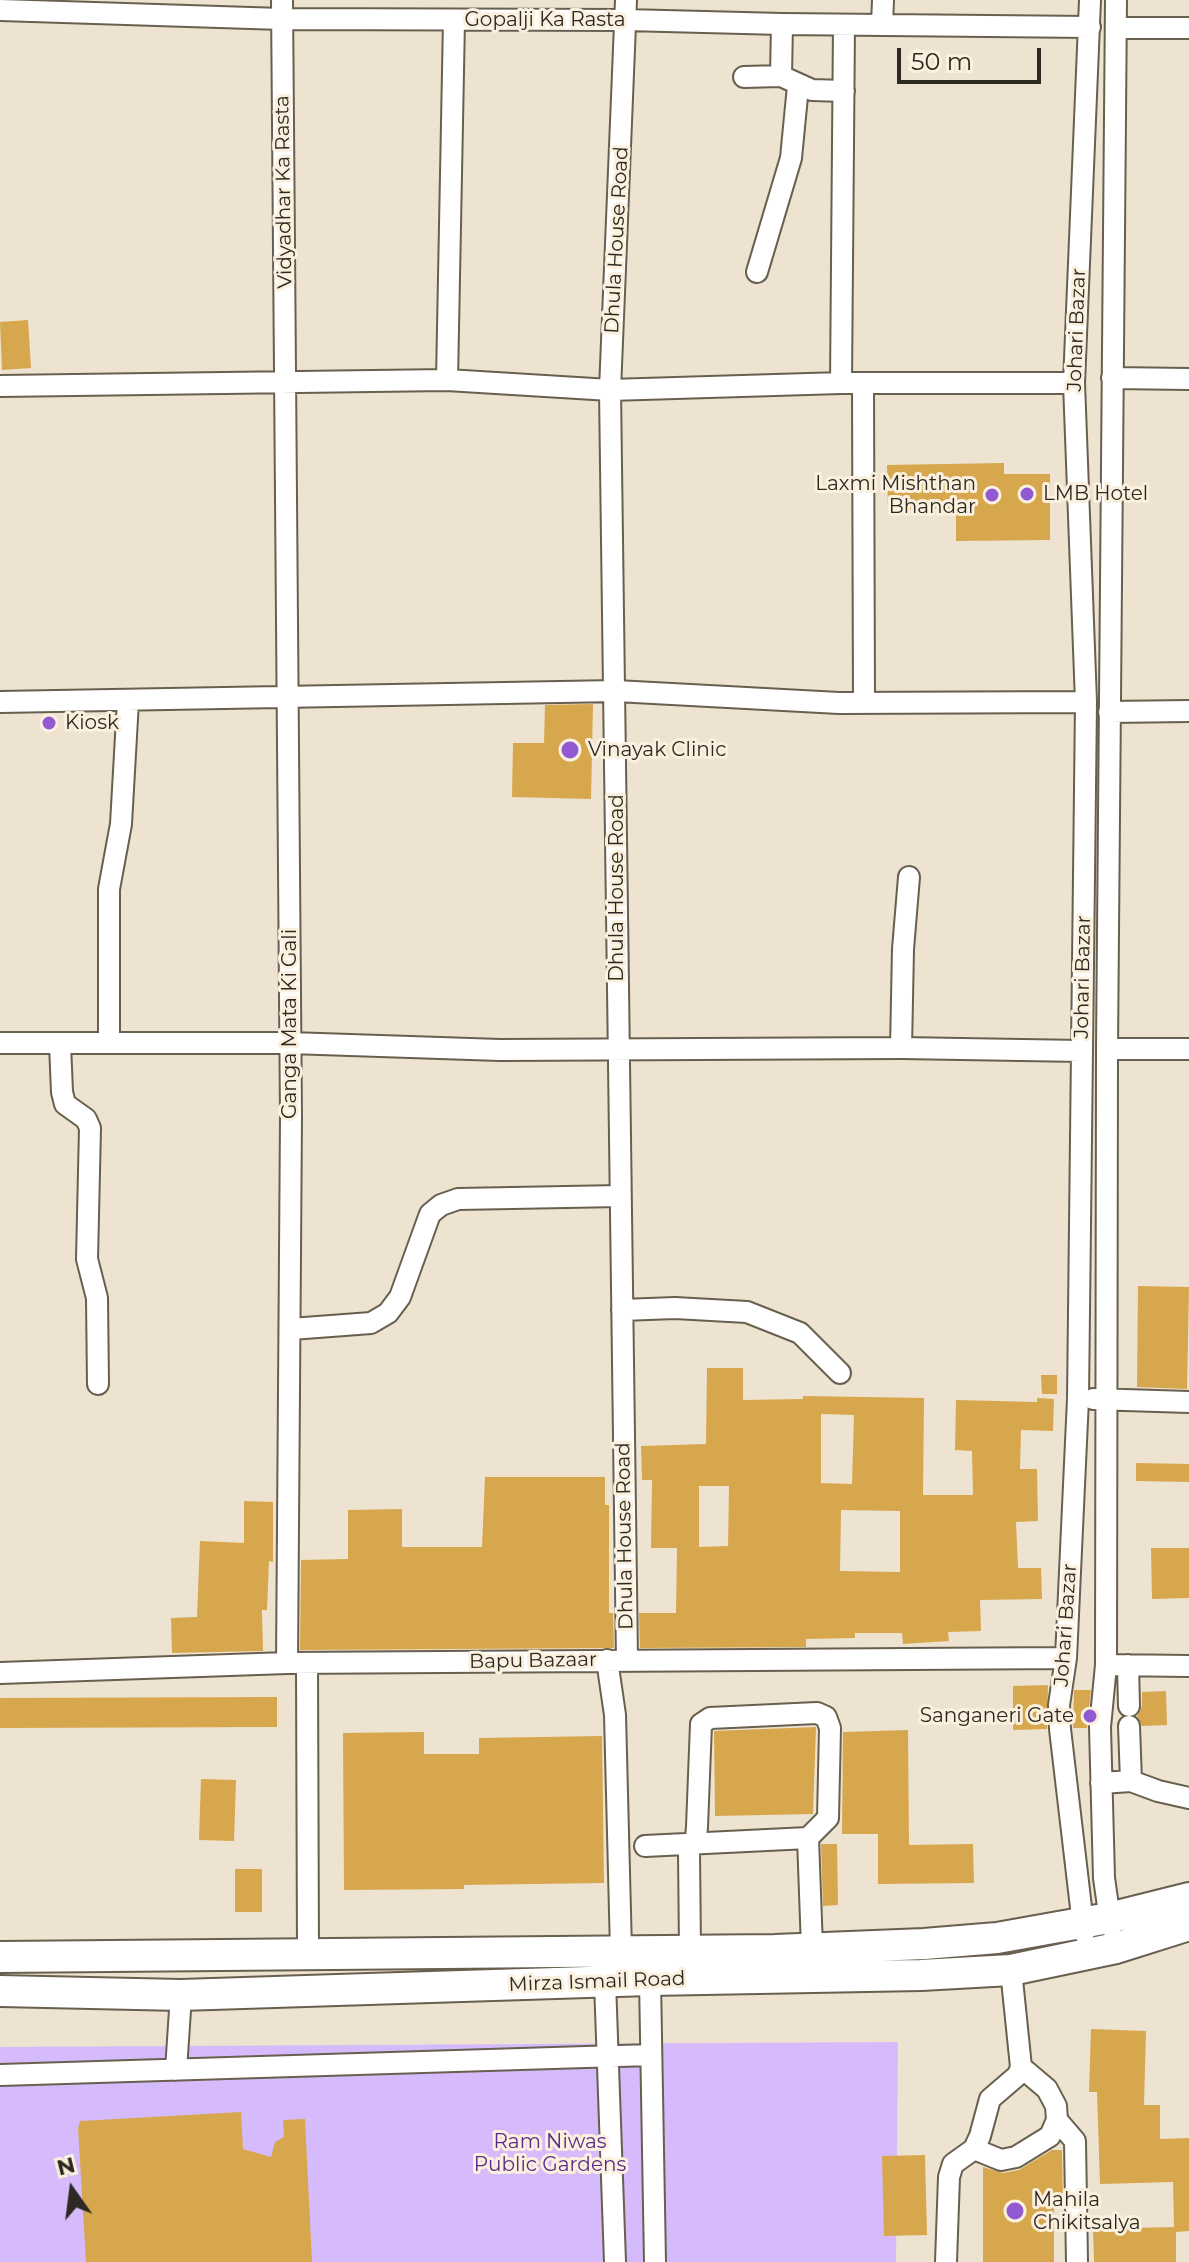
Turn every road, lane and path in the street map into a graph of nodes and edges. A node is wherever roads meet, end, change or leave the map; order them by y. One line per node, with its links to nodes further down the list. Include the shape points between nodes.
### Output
1 (883, 0): 11 (street)
2 (1090, 0): 12 (street, Johari Bazar)
3 (1116, 0): 13 (street, Johari Bazar)
4 (0, 10): 5 (street, Gopalji Ka Rasta)
5 (282, 10): 6 (street, Gopalji Ka Rasta); 24 (street, Vidyadhar Ka Rasta)
6 (421, 10): 8 (street, Gopalji Ka Rasta)
7 (626, 10): 8 (street, Gopalji Ka Rasta); 9 (street, Gopalji Ka Rasta); 27 (street, Dhula House Road)
8 (454, 20): 21 (street)
9 (782, 24): 10 (street, Gopalji Ka Rasta); 16 (street)
10 (844, 25): 11 (street, Gopalji Ka Rasta); 17 (street)
11 (882, 25): 12 (street, Gopalji Ka Rasta)
12 (1090, 27): 23 (street, Johari Bazar)
13 (1116, 28): 14 (street); 19 (street, Johari Bazar)
14 (1189, 28)
15 (744, 77): 16 (street)
16 (790, 81): 17 (street, via 812,90); 18 (street, via 791,158)
17 (844, 91): 22 (street)
18 (757, 272)
19 (1112, 378): 20 (street); 35 (street, Johari Bazar)
20 (1189, 379)
21 (447, 380): 24 (street); 27 (street)
22 (841, 383): 25 (street); 27 (street)
23 (1074, 383): 25 (street); 32 (street, Johari Bazar)
24 (285, 384): 26 (street); 29 (street, Ganga Mata Ki Gali)
25 (863, 385): 33 (street)
26 (0, 386)
27 (610, 390): 28 (street, Dhula House Road)
28 (616, 691): 29 (street); 33 (street); 44 (street, Dhula House Road)
29 (288, 697): 30 (street); 39 (street, Ganga Mata Ki Gali)
30 (128, 701): 31 (street); 38 (street, via 121,824 109,889)
31 (0, 702)
32 (1086, 702): 33 (street); 45 (street, Johari Bazar)
33 (864, 703)
34 (1189, 711): 35 (street)
35 (1109, 712): 42 (street, Johari Bazar)
36 (909, 877): 41 (street)
37 (0, 1043): 40 (street)
38 (109, 1043): 39 (street); 40 (street)
39 (290, 1043): 44 (street); 50 (street, Ganga Mata Ki Gali)
40 (60, 1044): 52 (street, via 65,1104 90,1128 87,1259 97,1298)
41 (901, 1048): 44 (street); 45 (street)
42 (1107, 1049): 43 (street); 48 (street, Johari Bazar)
43 (1189, 1049)
44 (617, 1050): 46 (street, Dhula House Road)
45 (1082, 1051): 47 (street, Johari Bazar)
46 (620, 1196): 49 (street, Dhula House Road); 50 (street, via 458,1199 441,1205 430,1214 400,1297 388,1313 371,1323)
47 (1080, 1262): 48 (street); 53 (street, Johari Bazar)
48 (1106, 1262): 54 (street, Johari Bazar)
49 (622, 1310): 51 (street, via 747,1312 800,1333); 57 (street, Dhula House Road)
50 (291, 1329): 58 (street, Ganga Mata Ki Gali)
51 (840, 1373)
52 (98, 1384)
53 (1078, 1399): 54 (street); 56 (street, Johari Bazar)
54 (1106, 1399): 55 (street); 59 (street, Johari Bazar)
55 (1189, 1402)
56 (1066, 1658): 57 (street, Bapu Bazaar); 70 (street, Johari Bazar, via 1060,1729)
57 (617, 1660): 58 (street, Bapu Bazaar); 75 (street, Dhula House Road)
58 (297, 1664): 62 (street, Bapu Bazaar); 76 (street, Ganga Mata Ki Gali)
59 (1106, 1665): 60 (street); 64 (street, Johari Bazar)
60 (1128, 1665): 61 (street); 63 (street)
61 (1189, 1666)
62 (0, 1673)
63 (1131, 1781): 64 (street); 65 (street)
64 (1101, 1783): 70 (street, Johari Bazar, via 1104,1878)
65 (1189, 1798)
66 (808, 1838): 67 (street); 67 (street, via 828,1818 830,1728 826,1717 817,1713 710,1718 701,1724 697,1827); 72 (street)
67 (691, 1843): 68 (street); 73 (street)
68 (645, 1846)
69 (1189, 1898): 70 (highway, Mirza Ismail Road)
70 (1095, 1921): 72 (highway, Mirza Ismail Road, via 997,1938); 74 (street, Johari Bazar); 74 (street, Johari Bazar)
71 (1189, 1925): 74 (highway, Mirza Ismail Road)
72 (812, 1948): 73 (highway, Mirza Ismail Road)
73 (690, 1950): 75 (highway, Mirza Ismail Road)
74 (1102, 1950): 78 (highway, Mirza Ismail Road)
75 (621, 1951): 76 (highway, Mirza Ismail Road)
76 (308, 1953): 77 (highway, Mirza Ismail Road)
77 (0, 1957)
78 (1011, 1970): 79 (highway, Mirza Ismail Road); 85 (street)
79 (650, 1980): 80 (highway, Mirza Ismail Road); 83 (street)
80 (605, 1982): 82 (highway, Mirza Ismail Road); 84 (street)
81 (0, 1991): 82 (highway, Mirza Ismail Road)
82 (181, 1995): 86 (street)
83 (651, 2055): 84 (street); 91 (street)
84 (607, 2058): 86 (street); 90 (street)
85 (1021, 2067): 88 (street, via 1047,2089); 89 (street, via 990,2099)
86 (176, 2070): 87 (street)
87 (0, 2075)
88 (1057, 2120): 89 (street, via 1050,2136 1016,2157 1001,2160); 93 (street, via 1075,2141)
89 (974, 2149): 92 (street, via 953,2164 949,2177)
90 (615, 2262)
91 (655, 2262)
92 (946, 2262)
93 (1077, 2262)

